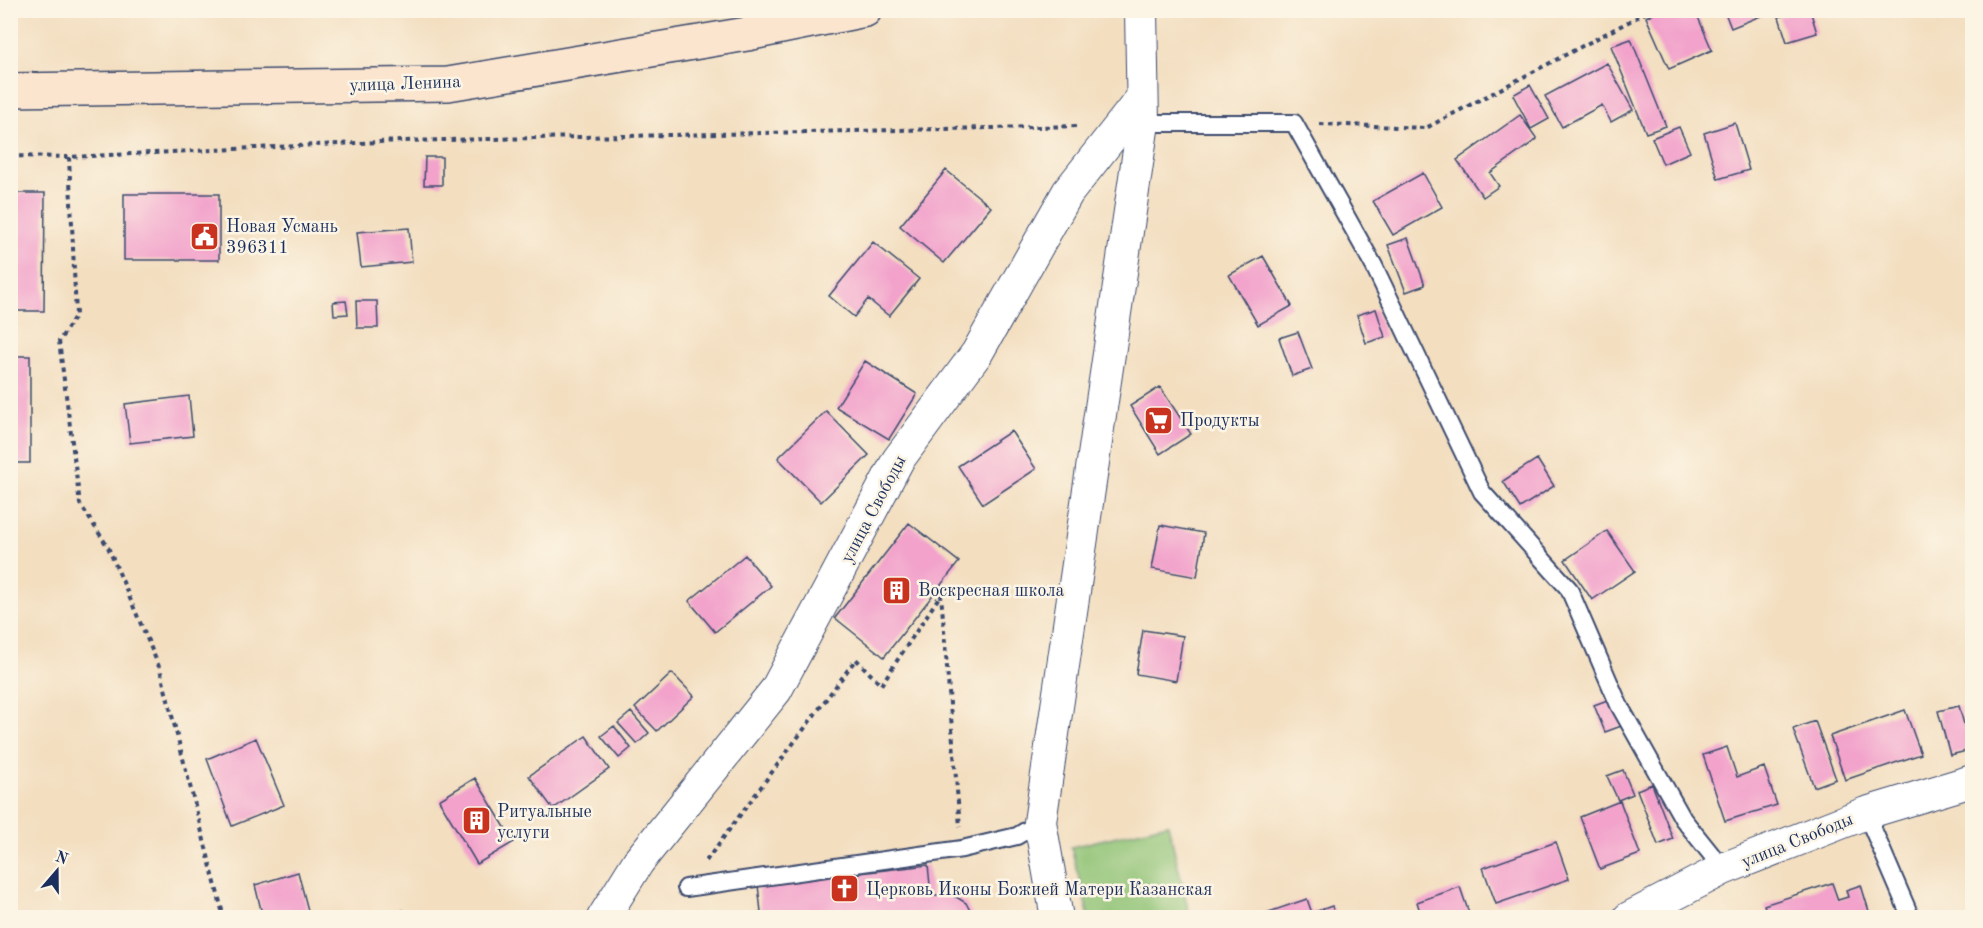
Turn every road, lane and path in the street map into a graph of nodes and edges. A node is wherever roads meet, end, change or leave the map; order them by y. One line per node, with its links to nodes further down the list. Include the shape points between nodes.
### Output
1 (865, 10): 4 (main road, улица Ленина, via 747,34 448,84)
2 (1141, 10): 5 (street)
3 (1651, 10): 6 (path, via 1426,128)
4 (10, 90)
5 (1143, 110): 6 (lane); 12 (street); 17 (street, улица Свободы, via 1068,192 977,353 898,460 776,690 638,862)
6 (1294, 123): 14 (lane, via 1374,266 1482,492 1569,590 1619,705 1683,819)
7 (1090, 126): 9 (path, via 400,141)
8 (10, 156): 9 (path)
9 (69, 157): 16 (path, via 76,315 59,341 80,504 108,547 160,669)
10 (1972, 781): 11 (street, улица Свободы)
11 (1866, 813): 14 (street, улица Свободы); 20 (lane)
12 (1040, 822): 13 (lane, via 1017,836); 18 (street)
13 (962, 849): 15 (lane); 15 (path, via 940,594 881,685 856,659)
14 (1723, 869): 19 (street, улица Свободы)
15 (686, 888)
16 (224, 918)
17 (603, 918)
18 (1057, 918)
19 (1629, 918)
20 (1911, 918)

